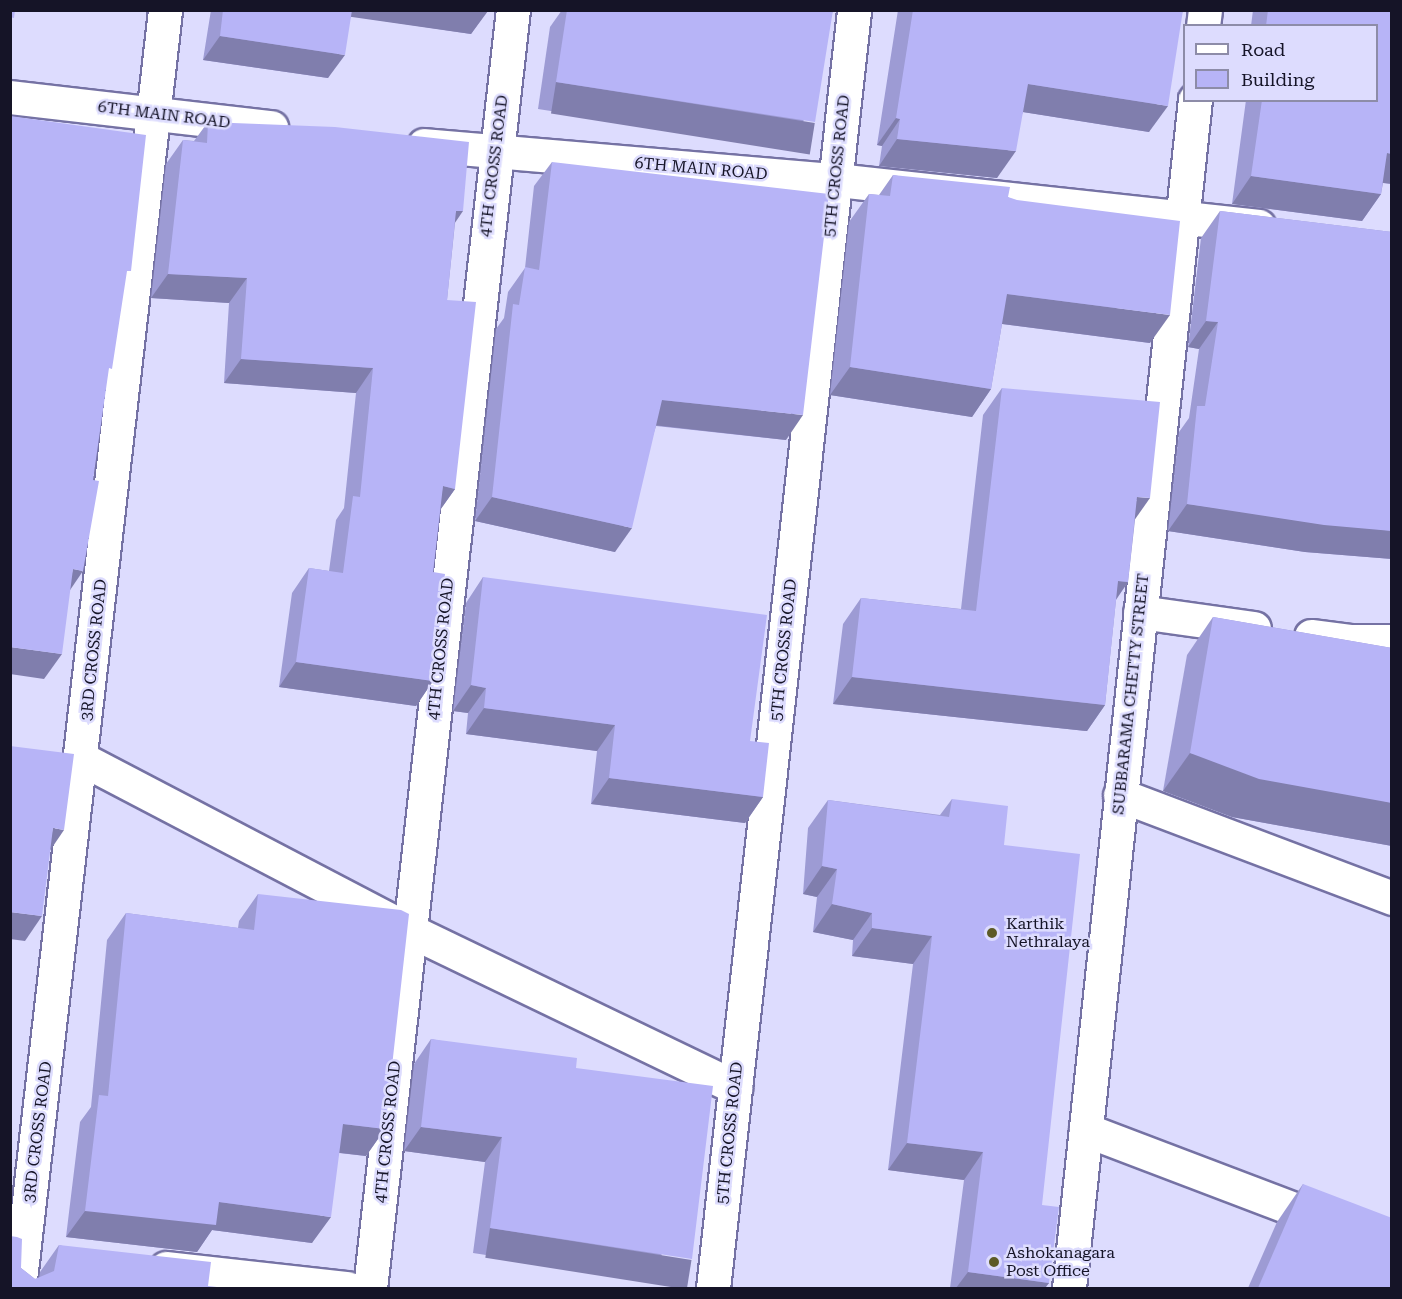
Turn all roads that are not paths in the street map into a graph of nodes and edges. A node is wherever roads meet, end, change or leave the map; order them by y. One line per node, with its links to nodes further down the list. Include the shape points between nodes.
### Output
1 (165, 10): 6 (street, 3RD CROSS ROAD)
2 (513, 10): 9 (street, 4TH CROSS ROAD)
3 (854, 10): 10 (street, 5TH CROSS ROAD)
4 (10, 97): 6 (street, 6TH MAIN ROAD)
5 (1195, 102): 11 (street, SUBBARAMA CHETTY STREET)
6 (154, 114): 7 (street, 6TH MAIN ROAD); 15 (street, 3RD CROSS ROAD)
7 (307, 132)
8 (389, 141): 9 (street, 6TH MAIN ROAD)
9 (495, 153): 10 (street, 6TH MAIN ROAD); 18 (street, 4TH CROSS ROAD)
10 (836, 180): 11 (street, 6TH MAIN ROAD); 19 (street, 5TH CROSS ROAD)
11 (1182, 216): 12 (street, 6TH MAIN ROAD); 13 (street, SUBBARAMA CHETTY STREET)
12 (1287, 230)
13 (1140, 612): 14 (street, via 1350,641); 16 (street, SUBBARAMA CHETTY STREET)
14 (1392, 640)
15 (82, 759): 18 (street); 22 (street, 3RD CROSS ROAD)
16 (1120, 795): 17 (street); 20 (street, SUBBARAMA CHETTY STREET)
17 (1392, 898)
18 (411, 931): 19 (street); 27 (street, 4TH CROSS ROAD)
19 (735, 1088): 28 (street, 5TH CROSS ROAD)
20 (1086, 1130): 21 (street); 29 (street, SUBBARAMA CHETTY STREET)
21 (1392, 1246)
22 (17, 1251): 23 (street); 25 (street, 3RD CROSS ROAD)
23 (58, 1256)
24 (139, 1265): 26 (street)
25 (20, 1288)
26 (346, 1288)
27 (370, 1288)
28 (713, 1288)
29 (1069, 1288)

